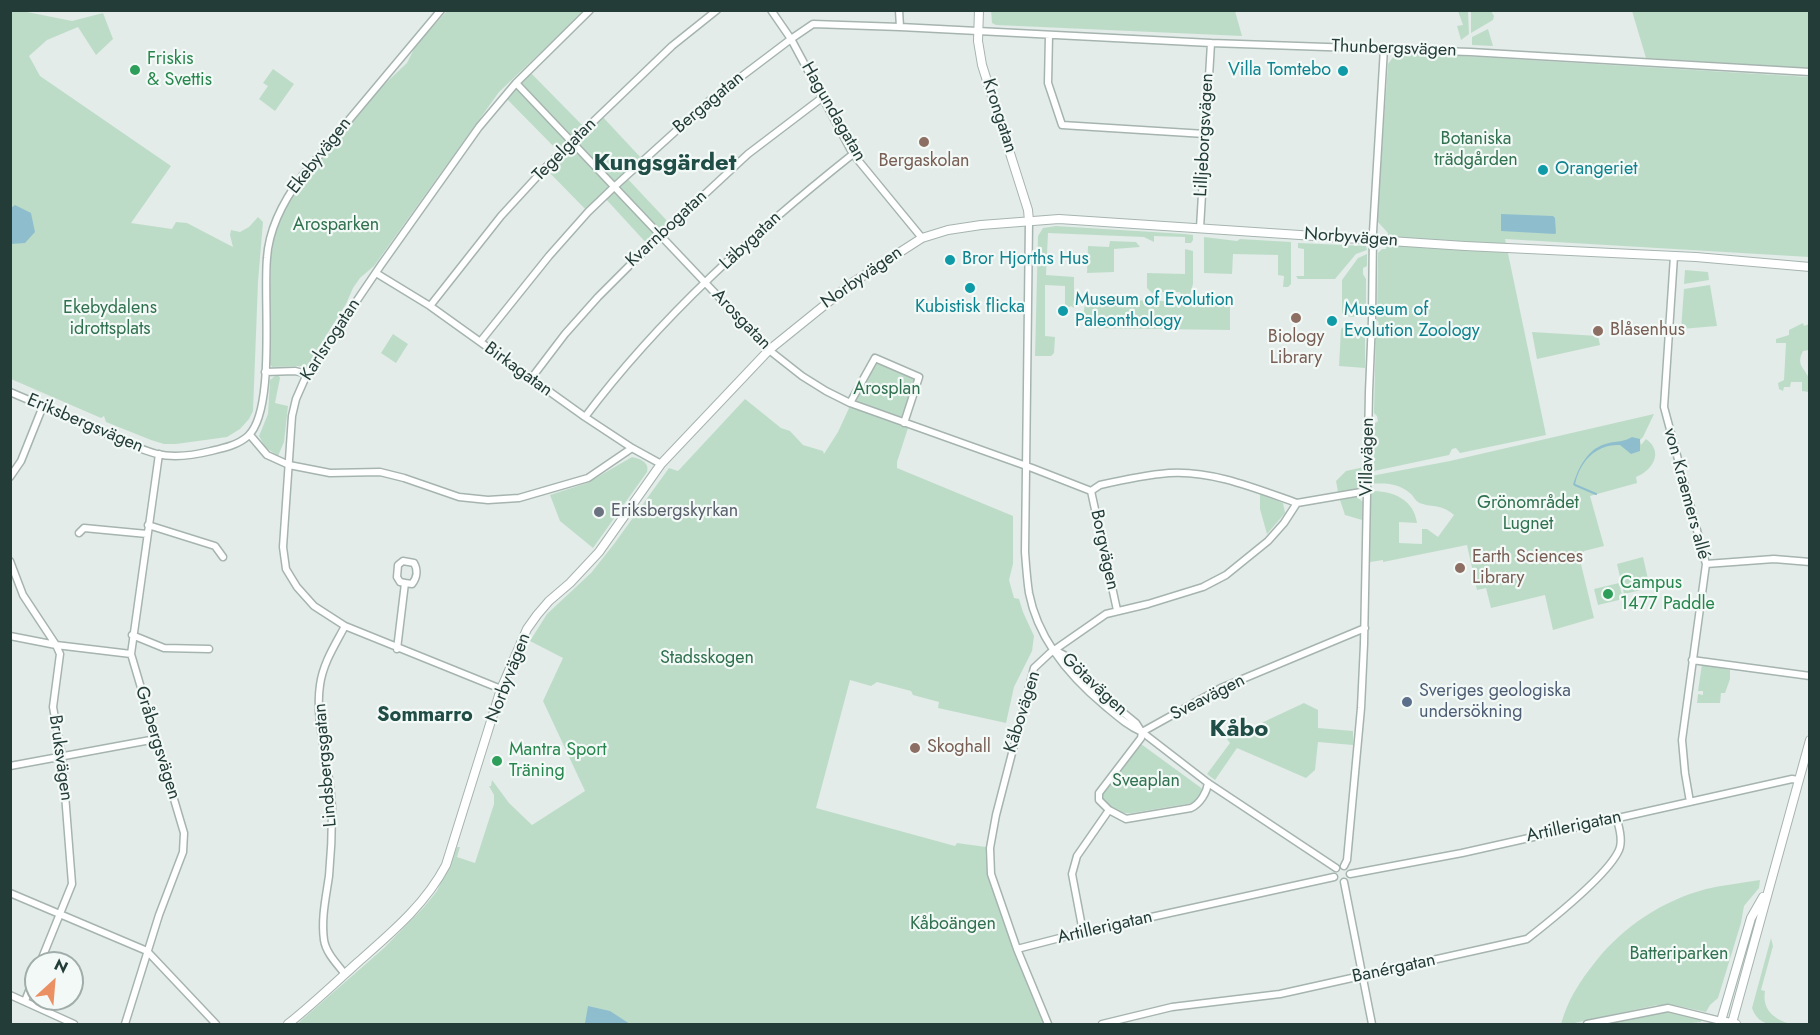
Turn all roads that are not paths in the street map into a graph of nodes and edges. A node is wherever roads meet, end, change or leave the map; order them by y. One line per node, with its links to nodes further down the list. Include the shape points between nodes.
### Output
1 (441, 10): 32 (street, Ekebyvägen, via 302,176 279,214 267,257)
2 (590, 10): 14 (street, Karlsrogatan)
3 (717, 10): 17 (street, Tegelgatan, via 672,46)
4 (771, 10): 10 (street, Hagundagatan)
5 (899, 10): 7 (street)
6 (980, 10): 8 (street, Krongatan)
7 (900, 27): 8 (street, Bergagatan); 10 (street, Bergagatan, via 813,24)
8 (978, 32): 9 (street, Thunbergsvägen); 20 (street, Krongatan, via 982,65)
9 (1049, 35): 11 (street, Thunbergsvägen); 16 (street, via 1048,83 1062,125)
10 (790, 39): 15 (street, Hagundagatan); 19 (street, Bergagatan, via 709,100)
11 (1211, 43): 12 (street, Thunbergsvägen); 16 (street, Lilljeborgsvägen)
12 (1384, 48): 13 (street, Thunbergsvägen); 24 (street, Villavägen)
13 (1809, 72)
14 (516, 83): 17 (street, Arosgatan); 27 (street, Karlsrogatan, via 479,127)
15 (823, 97): 18 (street, Hagundagatan); 22 (street, Kvarnbogatan, via 748,154)
16 (1205, 134): 21 (street, Lilljeborgsvägen)
17 (572, 142): 19 (street, Arosgatan); 29 (street, Tegelgatan, via 501,216)
18 (853, 154): 23 (street, Hagundagatan); 28 (street, Läbygatan, via 793,202)
19 (614, 187): 22 (street, Arosgatan); 30 (street, Bergagatan, via 549,256)
20 (1029, 221): 21 (street, Norbyvägen, via 1059,219); 23 (street, Norbyvägen, via 948,230); 45 (street, Kåbovägen)
21 (1200, 228): 24 (street, Norbyvägen)
22 (660, 236): 28 (street, Arosgatan); 34 (street, Kvarnbogatan, via 598,297)
23 (922, 238): 31 (street, Norbyvägen, via 852,283)
24 (1374, 239): 25 (street, Norbyvägen); 47 (street, Villavägen)
25 (1674, 256): 26 (street, Norbyvägen); 56 (street, von Kraemers allé, via 1664,407)
26 (1809, 267)
27 (376, 273): 29 (street, Birkagatan); 33 (street, Karlsrogatan)
28 (705, 283): 31 (street, Arosgatan); 38 (street, Läbygatan, via 626,365)
29 (430, 306): 30 (street, Birkagatan)
30 (480, 342): 34 (street, Birkagatan)
31 (769, 350): 36 (street, Arosgatan, via 826,392); 43 (street, Norbyvägen)
32 (265, 372): 33 (street); 40 (street, Ekebyvägen, via 261,414)
33 (307, 375): 44 (street, Karlsrogatan, via 292,416)
34 (530, 380): 38 (street, Birkagatan)
35 (10, 392): 37 (street, Eriksbergsvägen)
36 (850, 403): 39 (street, Arosgatan); 39 (street, via 875,358 919,376)
37 (43, 406): 42 (street, Eriksbergsvägen); 46 (street)
38 (585, 417): 41 (street, Birkagatan)
39 (904, 423): 45 (street, Arosgatan)
40 (250, 435): 42 (street, Eriksbergsvägen, via 239,443 207,452); 44 (street, via 267,455)
41 (632, 448): 43 (street, Birkagatan); 44 (street, via 588,478 519,498 488,500 459,497 380,472 330,473)
42 (159, 454): 50 (street, Gråbergsvägen)
43 (661, 464): 70 (street, Norbyvägen, via 599,552 549,601 527,629)
44 (289, 465): 59 (street, Karlsrogatan, via 283,548 286,569 306,599)
45 (1026, 467): 48 (street, Arosgatan); 66 (street, Kåbovägen, via 1025,552 1029,594 1038,622)
46 (10, 477)
47 (1367, 490): 49 (street); 60 (street, Villavägen)
48 (1091, 491): 49 (street, via 1100,485 1171,473 1228,481); 58 (street, Borgvägen)
49 (1297, 503): 58 (street, via 1268,541 1226,575 1203,587)
50 (148, 525): 52 (street, Gråbergsvägen); 53 (street, via 214,546)
51 (79, 533): 52 (street, via 84,528)
52 (147, 534): 61 (street, Gråbergsvägen)
53 (223, 557)
54 (10, 561): 63 (street, via 23,596)
55 (1809, 562): 56 (street, via 1774,559)
56 (1706, 564): 68 (street, von Kraemers allé)
57 (405, 583): 65 (street)
58 (1117, 610): 66 (street)
59 (345, 626): 65 (street, Karlsrogatan); 93 (street, Lindsbergsgatan, via 325,664 319,705 332,810 322,923 324,943)
60 (1365, 628): 71 (street, Sveavägen, via 1221,688); 81 (street, Villavägen, via 1356,768)
61 (132, 635): 64 (street, via 164,648); 67 (street, Gråbergsvägen)
62 (10, 636): 63 (street)
63 (56, 645): 67 (street); 74 (street, Bruksvägen, via 60,654 53,707)
64 (209, 649)
65 (397, 649): 70 (street, Karlsrogatan)
66 (1055, 650): 71 (street, Götavägen); 90 (street, Kåbovägen, via 1038,662 1031,675 990,848 991,874)
67 (131, 654): 72 (street, Gråbergsvägen)
68 (1692, 660): 69 (street); 78 (street, von Kraemers allé, via 1682,741)
69 (1809, 676)
70 (501, 689): 93 (street, Norbyvägen, via 450,854 435,885 424,901)
71 (1142, 732): 77 (street, Götavägen); 79 (street, Sveavägen, via 1099,793 1099,800)
72 (156, 739): 74 (street); 92 (street, Gråbergsvägen, via 184,833 183,852)
73 (1809, 740): 76 (street)
74 (62, 756): 75 (street); 88 (street, Bruksvägen, via 72,884)
75 (10, 765)
76 (1798, 780): 78 (street, Artillerigatan); 86 (street)
77 (1208, 783): 79 (street, via 1199,802 1191,808 1126,819); 82 (street, Götavägen)
78 (1690, 802): 80 (street, Artillerigatan)
79 (1109, 810): 89 (street, via 1077,855 1072,874)
80 (1617, 817): 83 (street, Artillerigatan); 94 (street, Banérgatan, via 1620,849 1602,873 1527,939)
81 (1344, 866): 82 (street); 83 (street)
82 (1336, 868): 84 (street)
83 (1350, 874): 85 (street)
84 (1334, 878): 85 (street); 89 (street, Artillerigatan)
85 (1344, 882): 94 (street)
86 (1770, 885): 98 (street, via 1751,918); 107 (street)
87 (10, 893): 88 (street)
88 (60, 914): 91 (street, Bruksvägen); 92 (street)
89 (1083, 932): 90 (street, Artillerigatan)
90 (1017, 949): 103 (street, Kåbovägen)
91 (45, 951)
92 (147, 951): 100 (street, Gråbergsvägen); 101 (street)
93 (345, 974): 102 (street, Norbyvägen)
94 (1362, 976): 104 (street, Banérgatan, via 1280,994 1172,1006); 105 (street)
95 (10, 994): 96 (street)
96 (24, 1001)
97 (46, 1011): 99 (street)
98 (1720, 1022): 106 (street, via 1668,1008); 107 (street)
99 (74, 1024)
100 (125, 1024)
101 (216, 1024)
102 (288, 1024)
103 (1048, 1024)
104 (1102, 1024)
105 (1372, 1024)
106 (1587, 1024)
107 (1734, 1024)

